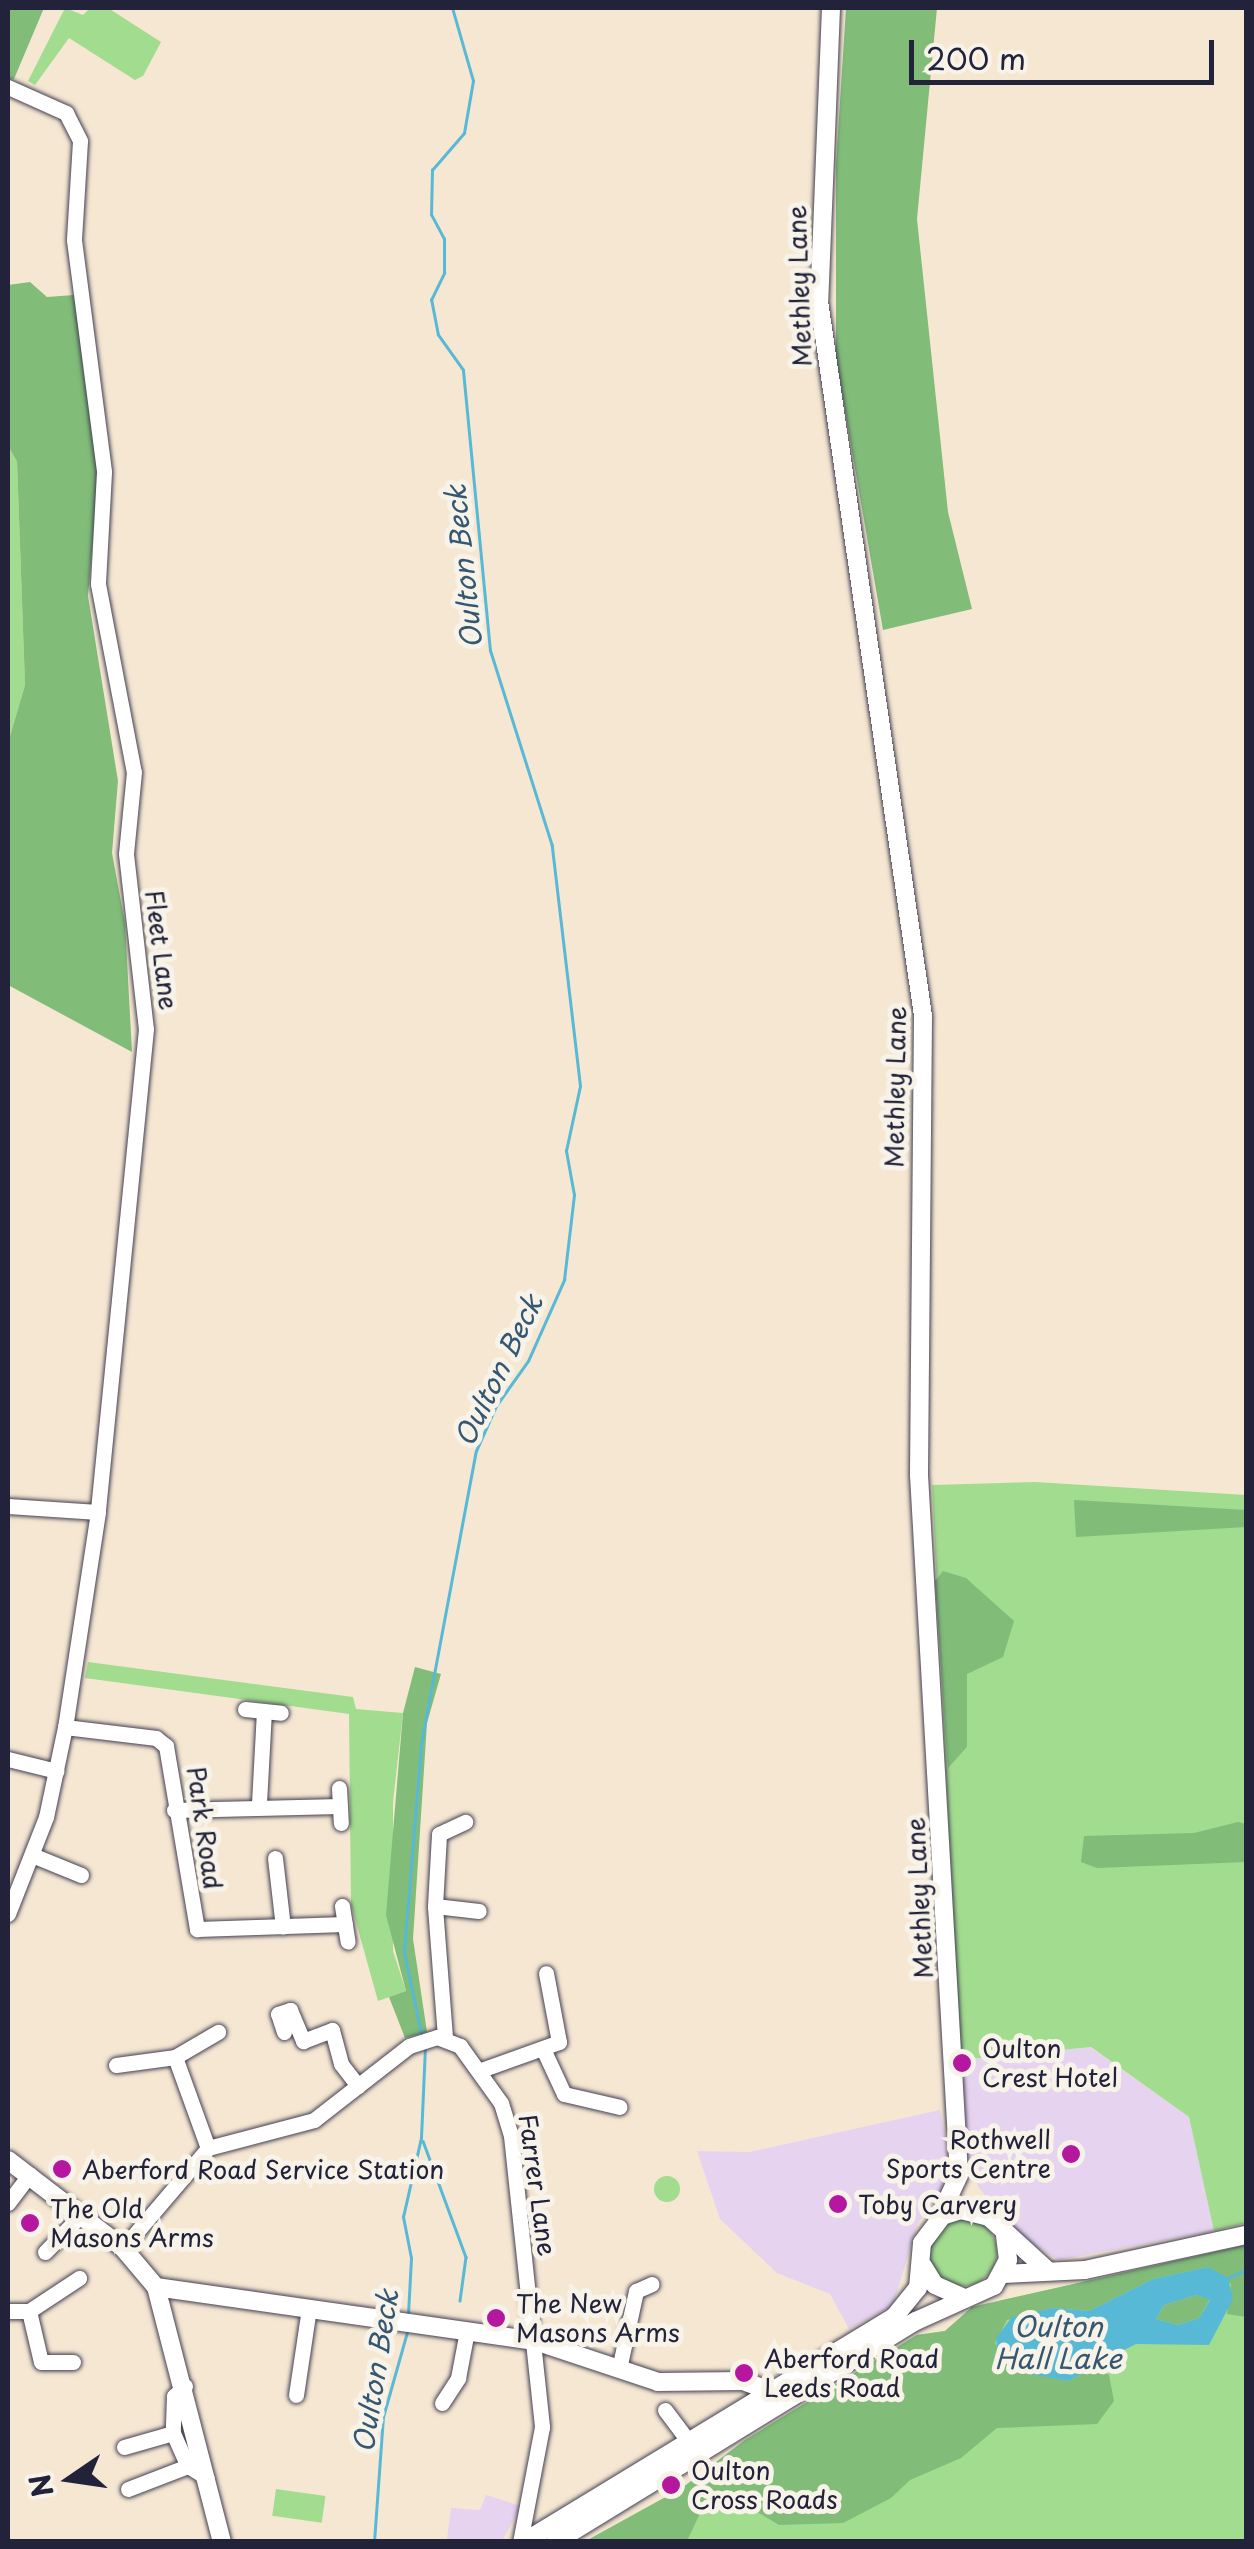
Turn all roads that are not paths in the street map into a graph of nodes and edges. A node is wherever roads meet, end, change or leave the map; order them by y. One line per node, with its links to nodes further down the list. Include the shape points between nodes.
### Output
1 (831, 8): 36 (main road, Methley Lane, via 819,301 923,1016 919,1475)
2 (8, 87): 4 (street, Fleet Lane, via 66,113 80,141 74,240 104,472 98,584 134,772 126,854 146,1048)
3 (8, 1506): 4 (street)
4 (98, 1512): 6 (street, Fleet Lane)
5 (245, 1709): 10 (street, via 273,1712)
6 (66, 1727): 8 (street, Fleet Lane); 11 (street, Park Road, via 162,1741 169,1751)
7 (8, 1758): 8 (street)
8 (57, 1771): 13 (street, Fleet Lane)
9 (339, 1788): 10 (street, via 340,1814)
10 (259, 1804): 11 (street)
11 (174, 1810): 21 (street, Park Road, via 197,1929)
12 (465, 1822): 17 (street, via 438,1834)
13 (32, 1855): 15 (street); 19 (street, Fleet Lane)
14 (275, 1858): 21 (street)
15 (81, 1874)
16 (342, 1906): 20 (street)
17 (435, 1906): 18 (street); 26 (street)
18 (478, 1910)
19 (8, 1914)
20 (346, 1924): 21 (street, Park Road); 22 (street)
21 (284, 1927)
22 (348, 1942)
23 (546, 1973): 27 (street, via 560,2034 556,2046)
24 (218, 2032): 28 (street)
25 (284, 2032): 31 (street, via 278,2014 290,2010 302,2041 332,2030 341,2064)
26 (439, 2038): 30 (street, Farrer Lane); 31 (street, via 415,2044)
27 (544, 2050): 30 (street); 32 (street, via 564,2094)
28 (175, 2057): 29 (street); 33 (street)
29 (116, 2065)
30 (481, 2070): 56 (street, Farrer Lane, via 511,2136)
31 (358, 2086): 33 (street, via 305,2124)
32 (620, 2107)
33 (208, 2148): 43 (street)
34 (8, 2160): 35 (main road)
35 (30, 2174): 37 (street); 38 (main road)
36 (959, 2175): 39 (main road); 40 (main road, Methley Lane)
37 (8, 2203)
38 (82, 2215): 43 (main road); 44 (street)
39 (989, 2217): 40 (main road, via 961,2210); 41 (main road)
40 (938, 2220): 45 (main road, via 922,2243)
41 (1004, 2235): 46 (main road); 47 (main road)
42 (1246, 2235): 46 (main road, via 1086,2270)
43 (123, 2248): 50 (main road)
44 (45, 2252)
45 (923, 2266): 51 (main road, via 935,2285); 60 (main road, via 912,2298 895,2316)
46 (1046, 2269): 47 (main road)
47 (1003, 2274): 51 (main road, via 983,2293)
48 (79, 2278): 53 (street)
49 (652, 2284): 58 (street, via 636,2291)
50 (156, 2287): 52 (main road); 59 (main road)
51 (962, 2297): 72 (main road)
52 (310, 2308): 55 (main road); 61 (street)
53 (29, 2310): 54 (street); 57 (street, via 40,2362)
54 (8, 2311)
55 (468, 2331): 56 (main road); 62 (street, via 458,2378)
56 (535, 2341): 58 (main road); 71 (street, Farrer Lane, via 542,2427)
57 (74, 2362)
58 (619, 2369): 60 (main road, via 658,2382 744,2381)
59 (185, 2386): 64 (street, via 174,2396); 68 (main road)
60 (771, 2391): 65 (main road)
61 (296, 2395)
62 (442, 2403)
63 (665, 2410): 65 (street)
64 (173, 2434): 66 (street); 67 (street)
65 (688, 2441): 71 (main road)
66 (124, 2447)
67 (188, 2466): 68 (street); 69 (street)
68 (207, 2478): 70 (main road)
69 (128, 2489)
70 (222, 2542)
71 (522, 2542)
72 (555, 2542)

